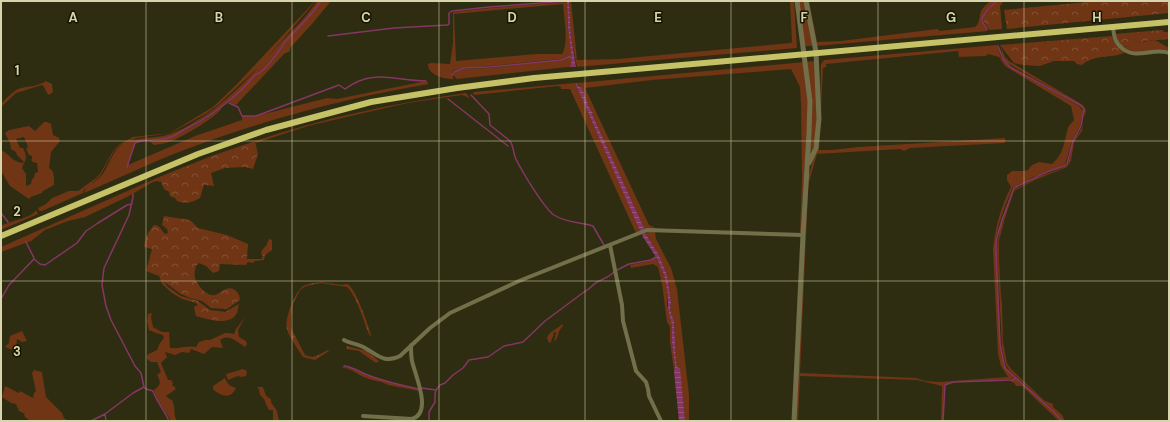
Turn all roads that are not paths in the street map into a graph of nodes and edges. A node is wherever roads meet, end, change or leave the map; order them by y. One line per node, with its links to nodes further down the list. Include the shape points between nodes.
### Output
1 (797, 1): 7 (street, via 810,101)
2 (806, 1): 5 (street)
3 (1169, 22): 4 (highway)
4 (1113, 27): 5 (highway); 6 (street, via 1115,41 1131,54 1158,51)
5 (816, 52): 7 (street, via 818,136 816,148); 9 (highway, via 534,78 371,102 266,130 198,154)
6 (1169, 53)
7 (807, 166): 8 (street)
8 (803, 235): 10 (street, via 647,230); 15 (street)
9 (1, 236)
10 (610, 245): 12 (street, via 519,281 450,313); 14 (street, via 623,321 636,371 646,382 649,396)
11 (344, 340): 12 (street, via 364,347 386,360 400,356)
12 (411, 345): 13 (street, via 412,361 422,399 418,417 412,419)
13 (363, 416)
14 (661, 421)
15 (794, 421)

